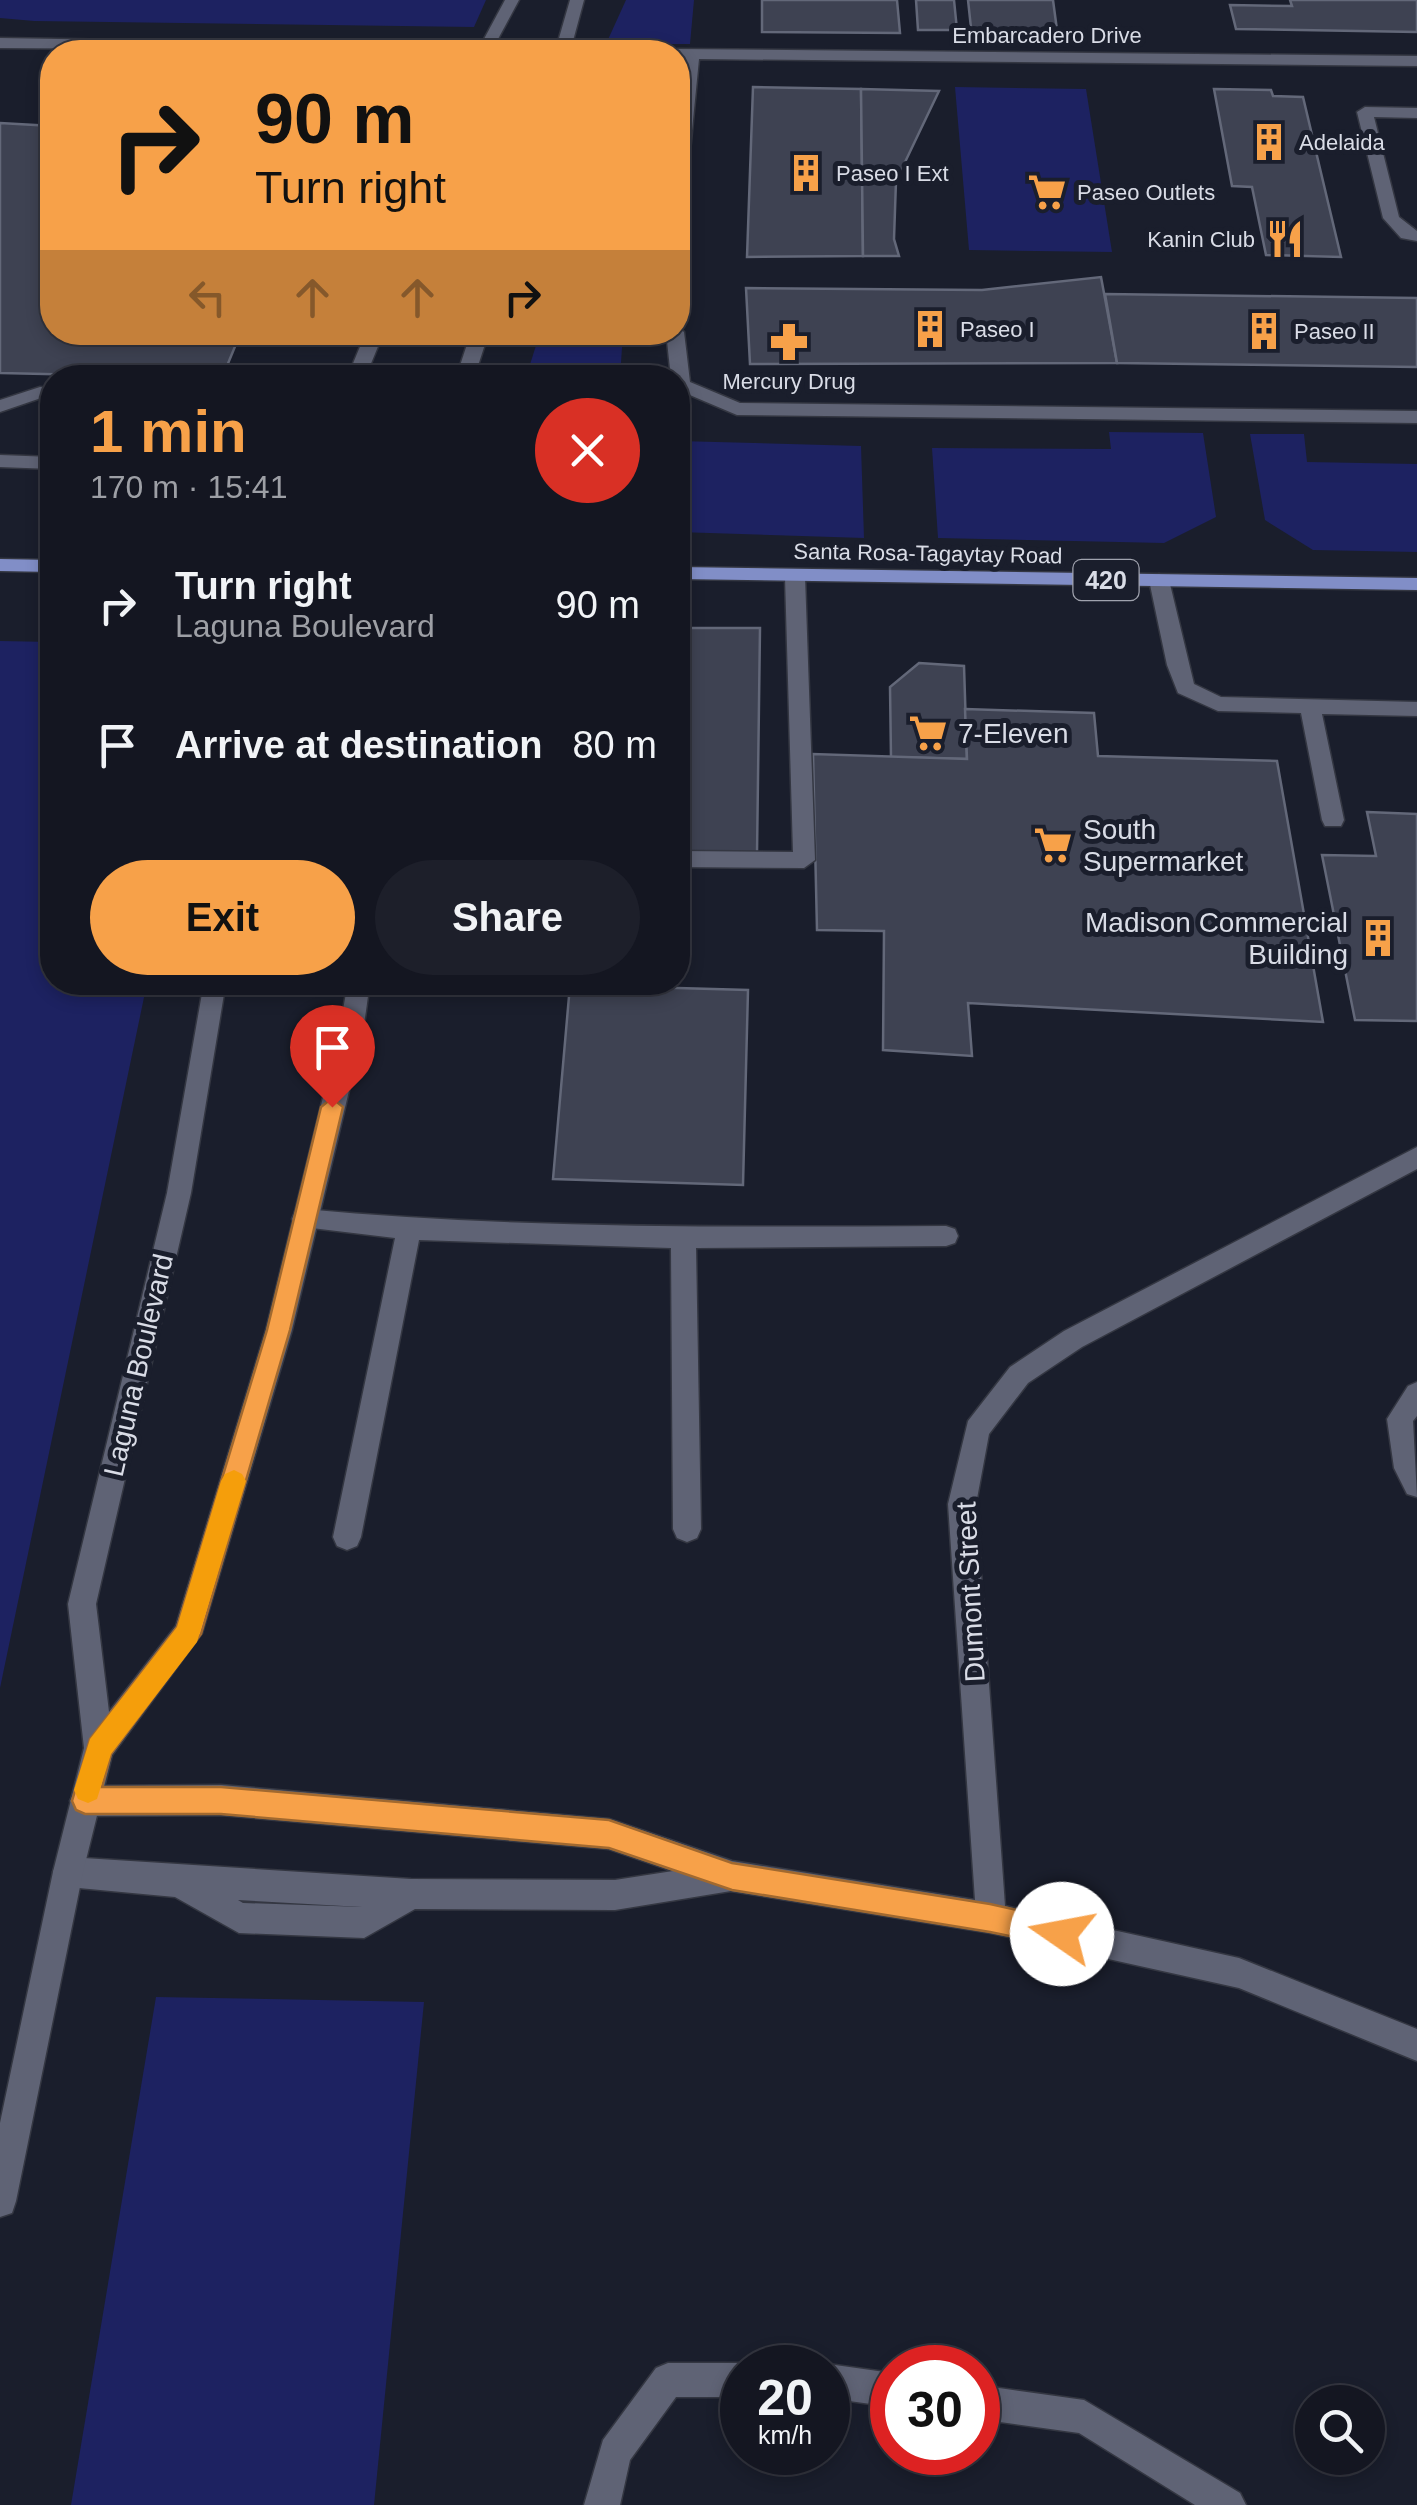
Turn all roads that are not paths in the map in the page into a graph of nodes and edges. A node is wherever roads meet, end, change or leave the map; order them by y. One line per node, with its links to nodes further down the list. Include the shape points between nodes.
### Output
1 (512, 0): 3 (street)
2 (576, 0): 4 (street)
3 (491, 40)
4 (565, 40)
5 (0, 43): 6 (street)
6 (40, 44)
7 (690, 54): 8 (street, Embarcadero Drive)
8 (1417, 62)
9 (1417, 114): 10 (street, via 1364,112 1390,218)
10 (1417, 236)
11 (690, 389): 14 (street, via 737,409)
12 (40, 392): 13 (street)
13 (0, 406)
14 (1417, 417)
15 (0, 461): 16 (street)
16 (40, 463)
17 (0, 566): 18 (main road)
18 (40, 566)
19 (690, 573): 20 (main road, Santa Rosa-Tagaytay Road / 420)
20 (796, 577): 21 (main road, Santa Rosa-Tagaytay Road / 420); 26 (street, via 804,860)
21 (1159, 580): 22 (main road, Santa Rosa-Tagaytay Road / 420); 23 (street, via 1185,688 1218,704)
22 (1417, 584)
23 (1310, 706): 24 (street); 25 (street)
24 (1417, 709)
25 (1332, 820)
26 (690, 859)
27 (214, 995): 38 (street, Laguna Boulevard, via 179,1193 82,1604)
28 (356, 995): 30 (street, Laguna Boulevard)
29 (1417, 1157): 42 (street, Dumont Street, via 1073,1339 1019,1376 978,1429 962,1504)
30 (304, 1219): 31 (street); 38 (street, Laguna Boulevard, via 279,1330 188,1634)
31 (409, 1229): 33 (street); 37 (street)
32 (946, 1236): 33 (street)
33 (682, 1238): 36 (street)
34 (1417, 1394): 35 (street, via 1400,1418 1406,1468)
35 (1417, 1485)
36 (687, 1529)
37 (347, 1537)
38 (99, 1748): 39 (street, Laguna Boulevard)
39 (85, 1801): 40 (street, Laguna Boulevard); 41 (street, via 221,1800 609,1834)
40 (68, 1872): 41 (street, via 180,1882 239,1918 364,1923 411,1894 615,1895); 44 (street, Laguna Boulevard)
41 (732, 1876): 42 (street)
42 (990, 1918): 43 (street, via 1240,1973)
43 (1417, 2045)
44 (0, 2201)
45 (720, 2380): 47 (street, via 668,2380 615,2452)
46 (1000, 2405): 48 (street, via 1084,2417)
47 (602, 2505)
48 (1228, 2505)

